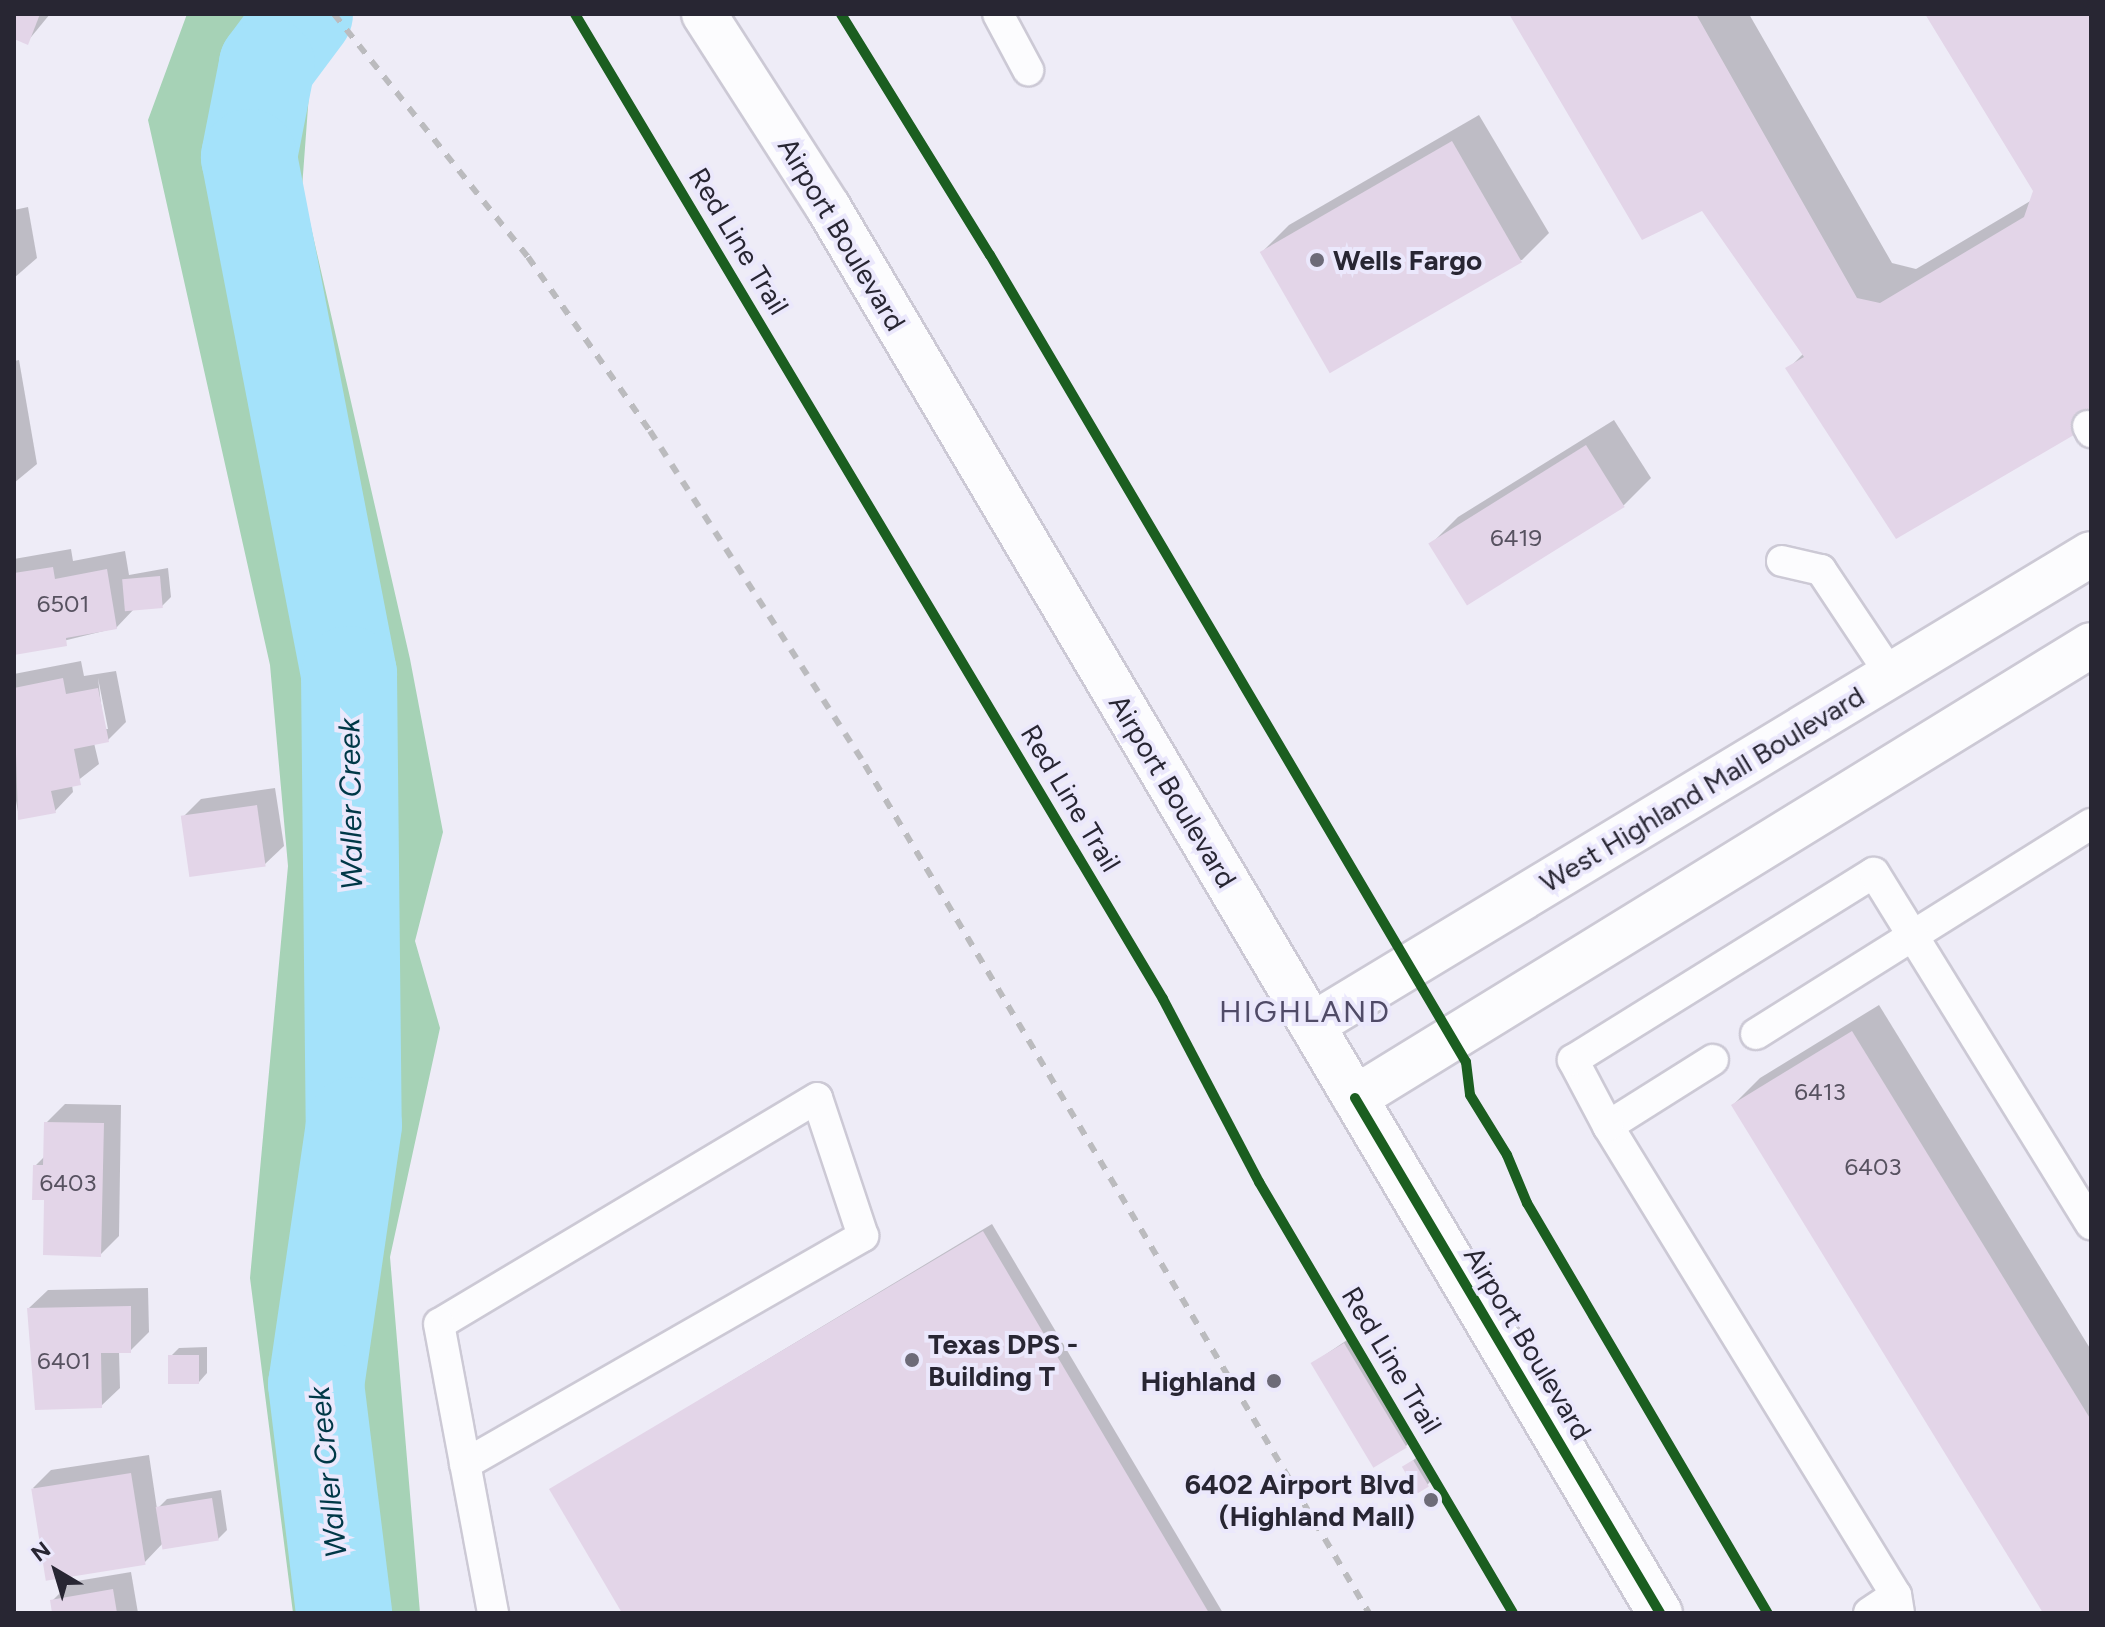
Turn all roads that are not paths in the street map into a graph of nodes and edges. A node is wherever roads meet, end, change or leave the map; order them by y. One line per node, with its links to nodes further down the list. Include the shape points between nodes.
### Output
1 (704, 14): 10 (main road, Airport Boulevard, via 828,207)
2 (998, 14): 3 (lane)
3 (1028, 70)
4 (2091, 554): 7 (main road, West Highland Mall Boulevard)
5 (1782, 561): 7 (lane, via 1821,570)
6 (2091, 645): 13 (main road)
7 (1891, 675): 10 (main road, West Highland Mall Boulevard)
8 (2091, 824): 9 (lane)
9 (1910, 934): 11 (lane); 14 (lane, via 1874,873 1573,1060); 15 (lane)
10 (1312, 1025): 13 (main road, Airport Boulevard)
11 (1756, 1034)
12 (1713, 1060): 14 (lane)
13 (1355, 1098): 19 (main road, Airport Boulevard)
14 (1608, 1126): 17 (lane)
15 (2091, 1224)
16 (465, 1464): 16 (lane, via 863,1236 817,1098 439,1324); 18 (lane)
17 (1898, 1604): 20 (lane)
18 (493, 1613)
19 (1660, 1613)
20 (1869, 1613)

